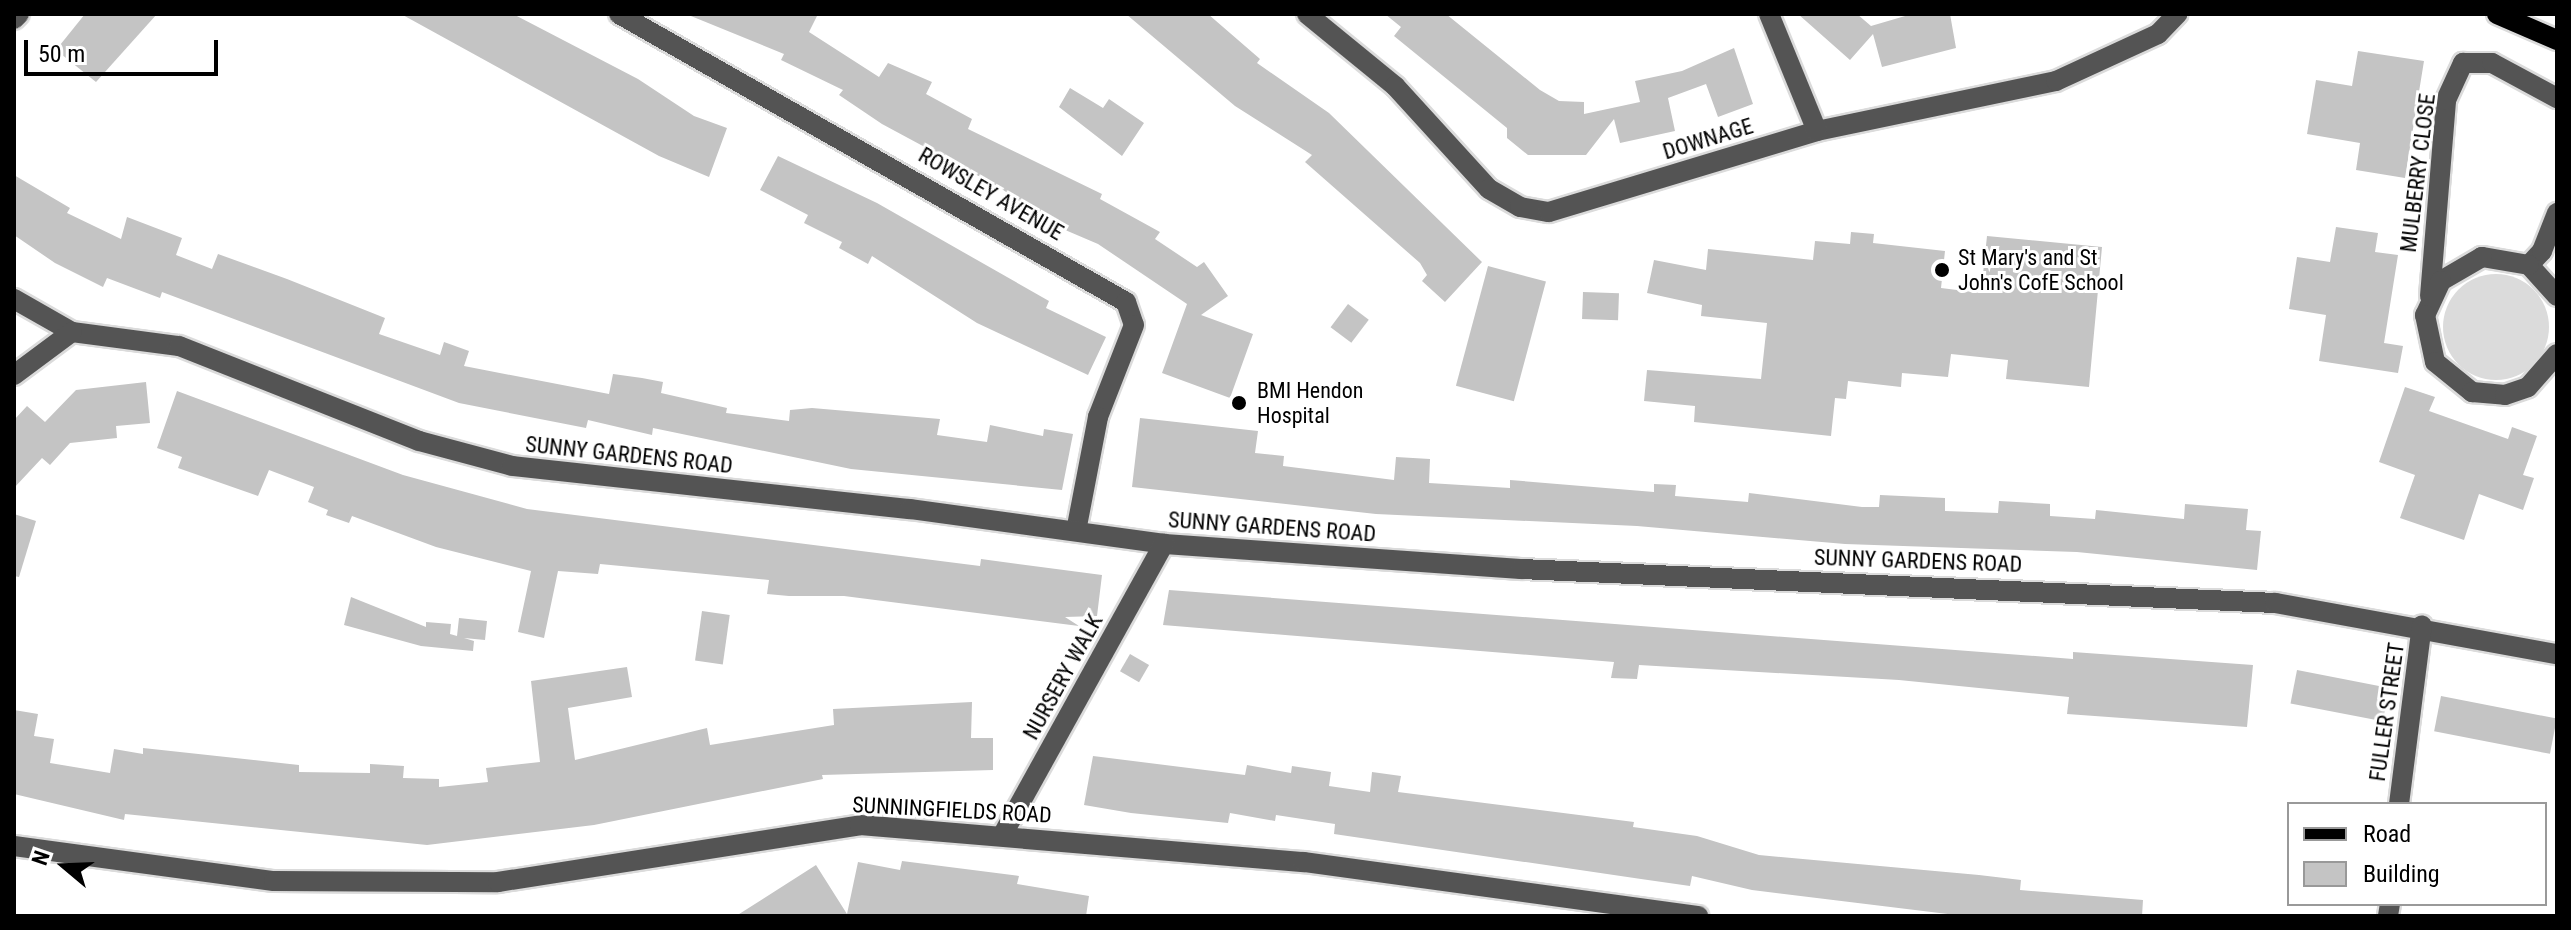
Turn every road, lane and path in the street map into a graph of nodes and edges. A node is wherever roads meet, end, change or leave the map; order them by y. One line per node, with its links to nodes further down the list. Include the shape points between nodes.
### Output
1 (19, 14): 7 (street)
2 (619, 14): 19 (street, ROWSLEY AVENUE, via 1126,302 1134,325 1098,417)
3 (1307, 14): 10 (street, DOWNAGE, via 1395,86 1489,189 1520,207 1549,212)
4 (1769, 14): 10 (street)
5 (2177, 14): 10 (street, DOWNAGE, via 2158,34 2056,81)
6 (2497, 14): 8 (main road)
7 (14, 19)
8 (2557, 40)
9 (2557, 98): 14 (street, MULBERRY CLOSE, via 2492,63 2463,63 2446,100)
10 (1817, 131)
11 (2557, 213): 12 (street, via 2542,251)
12 (2529, 265): 13 (street); 14 (street, via 2482,257 2460,265)
13 (2557, 296)
14 (2430, 297): 17 (street, MULBERRY CLOSE, via 2426,340 2435,362 2472,392 2505,395 2528,387)
15 (14, 299): 16 (street, SUNNY GARDENS ROAD)
16 (72, 332): 18 (street); 19 (street, SUNNY GARDENS ROAD, via 179,346 419,441 512,466)
17 (2557, 354)
18 (14, 375)
19 (1076, 531): 20 (street, SUNNY GARDENS ROAD)
20 (1164, 544): 21 (street, SUNNY GARDENS ROAD, via 1521,569 2275,603); 24 (street, NURSERY WALK)
21 (2422, 625): 22 (street, SUNNY GARDENS ROAD); 23 (street, FULLER STREET)
22 (2557, 654)
23 (2399, 802)
24 (1003, 834): 25 (street, SUNNINGFIELDS ROAD, via 860,825 498,882 274,881); 26 (street, SUNNINGFIELDS ROAD, via 1304,862)
25 (14, 846)
26 (1698, 916)

